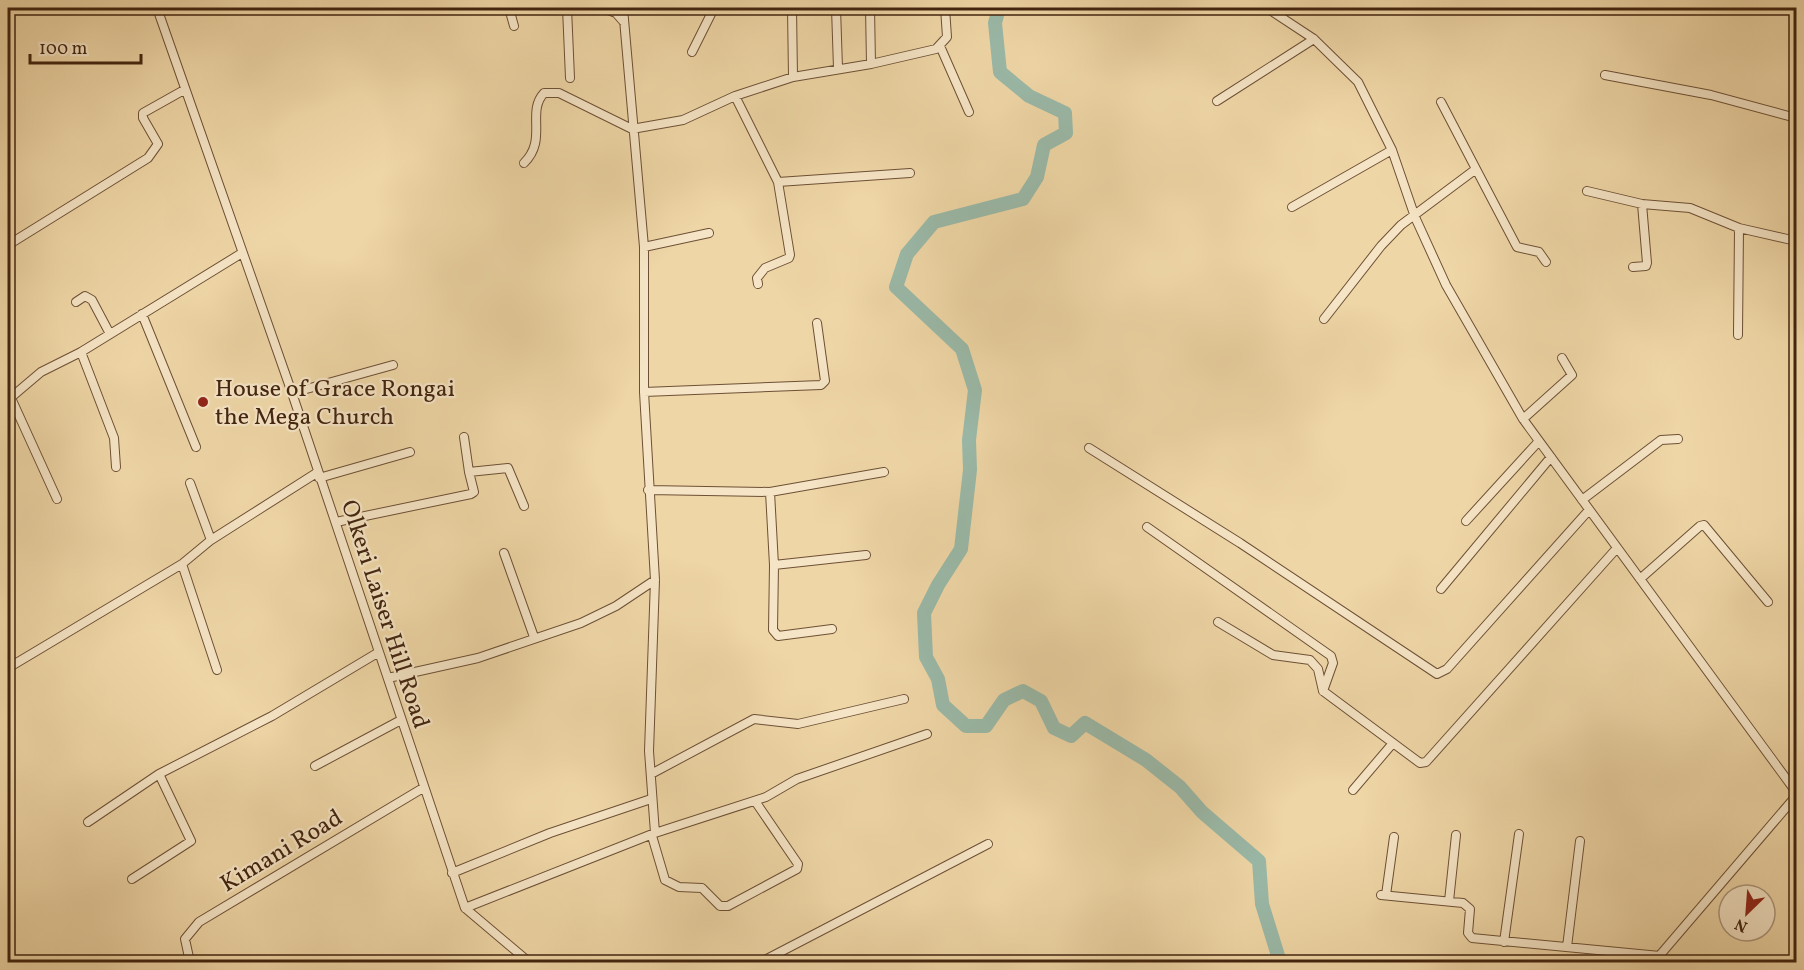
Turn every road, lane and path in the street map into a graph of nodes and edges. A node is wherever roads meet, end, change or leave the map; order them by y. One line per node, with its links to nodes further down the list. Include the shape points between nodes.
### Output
1 (157, 8): 24 (street, Olkeri Laiser Hill Road)
2 (509, 8): 14 (street)
3 (567, 8): 23 (street)
4 (603, 8): 13 (street, via 616,13)
5 (623, 8): 13 (street)
6 (714, 8): 18 (street)
7 (792, 8): 22 (street)
8 (836, 8): 20 (street)
9 (870, 8): 19 (street)
10 (945, 8): 17 (street, via 947,37)
11 (1267, 8): 16 (street)
12 (1792, 8): 15 (street)
13 (624, 22): 30 (street)
14 (514, 26)
15 (1797, 26)
16 (1314, 39): 26 (street); 31 (street, via 1358,82)
17 (940, 46): 19 (street); 28 (street)
18 (692, 52)
19 (871, 64): 20 (street)
20 (838, 68): 22 (street)
21 (1605, 75): 29 (street, via 1711,95)
22 (793, 77): 25 (street)
23 (570, 78)
24 (184, 90): 43 (street, via 143,112 158,144 148,158); 45 (street, Olkeri Laiser Hill Road)
25 (735, 96): 30 (street, via 683,120); 35 (street)
26 (1217, 101)
27 (1440, 102): 33 (street)
28 (969, 112)
29 (1797, 118)
30 (632, 129): 32 (street, via 559,93 548,92 538,103 535,150); 44 (street)
31 (1392, 150): 38 (street); 39 (street)
32 (524, 163)
33 (1476, 169): 39 (street); 46 (street, via 1517,247 1539,252)
34 (910, 173): 35 (street)
35 (778, 182): 48 (street, via 790,256 763,270)
36 (1587, 191): 37 (street)
37 (1642, 204): 40 (street, via 1690,208); 47 (street, via 1647,263)
38 (1292, 207)
39 (1415, 217): 51 (street, via 1381,246); 61 (street, via 1446,285)
40 (1739, 228): 42 (street); 54 (street)
41 (709, 233): 44 (street)
42 (1797, 242)
43 (8, 245)
44 (644, 246): 58 (street)
45 (242, 253): 50 (street); 59 (street, Olkeri Laiser Hill Road)
46 (1546, 262)
47 (1634, 267)
48 (758, 284)
49 (76, 302): 53 (street, via 86,296 92,300)
50 (142, 315): 53 (street); 65 (street)
51 (1324, 319)
52 (817, 323): 58 (street, via 825,381 821,385)
53 (110, 334): 55 (street)
54 (1738, 335)
55 (81, 352): 60 (street, via 41,372); 69 (street, via 114,438)
56 (1562, 358): 61 (street, via 1572,375)
57 (393, 365): 59 (street)
58 (644, 392): 74 (street)
59 (292, 393): 72 (street, Olkeri Laiser Hill Road)
60 (9, 399): 76 (street)
61 (1524, 419): 64 (street)
62 (464, 437): 70 (street)
63 (1678, 439): 77 (street, via 1661,440)
64 (1539, 441): 68 (street); 80 (street)
65 (196, 447)
66 (1089, 448): 79 (street, via 1437,674 1447,669)
67 (410, 452): 72 (street)
68 (1551, 457): 77 (street); 91 (street)
69 (116, 467)
70 (469, 472): 78 (street, via 510,469); 81 (street, via 474,492 471,494)
71 (884, 472): 75 (street)
72 (318, 475): 81 (street, Olkeri Laiser Hill Road); 83 (street)
73 (190, 483): 83 (street)
74 (648, 489): 75 (street); 90 (street)
75 (770, 492): 88 (street)
76 (57, 499)
77 (1582, 500): 79 (street)
78 (524, 506)
79 (1589, 510): 84 (street)
80 (1466, 521)
81 (336, 522): 96 (street, Olkeri Laiser Hill Road)
82 (1147, 527): 100 (street, via 1331,656 1333,663)
83 (211, 540): 87 (street)
84 (1617, 548): 89 (street); 104 (street, via 1426,762 1420,763)
85 (504, 553): 95 (street)
86 (866, 555): 88 (street)
87 (182, 564): 97 (street); 98 (street)
88 (774, 565): 94 (street, via 776,634)
89 (1640, 579): 92 (street, via 1704,525); 110 (street)
90 (655, 580): 95 (street, via 616,606); 107 (street)
91 (1441, 589)
92 (1768, 602)
93 (1218, 622): 100 (street, via 1273,656 1310,660 1318,669)
94 (832, 629)
95 (534, 637): 99 (street, via 478,658)
96 (379, 652): 99 (street, Olkeri Laiser Hill Road); 106 (street, via 273,717)
97 (8, 668)
98 (217, 670)
99 (388, 678): 102 (street, Olkeri Laiser Hill Road)
100 (1323, 691): 104 (street)
101 (904, 699): 107 (street, via 798,724 754,719)
102 (401, 720): 105 (street); 108 (street, Olkeri Laiser Hill Road)
103 (927, 734): 112 (street, via 797,779)
104 (1393, 743): 109 (street)
105 (315, 766)
106 (159, 774): 113 (street); 121 (street, via 191,841)
107 (651, 774): 111 (street)
108 (423, 788): 120 (street, Olkeri Laiser Hill Road); 127 (street, Kimani Road, via 200,922 185,939)
109 (1353, 790)
110 (1797, 794): 126 (street)
111 (651, 799): 115 (street); 120 (street, via 550,833)
112 (754, 801): 115 (street); 115 (street, via 798,864 797,869 729,906 720,906 702,888 679,887 665,880)
113 (88, 822)
114 (1519, 834): 124 (street)
115 (654, 835): 123 (street)
116 (1456, 835): 122 (street)
117 (1394, 837): 122 (street, via 1384,895)
118 (1580, 841): 125 (street)
119 (988, 844): 129 (street)
120 (452, 873): 123 (street, Olkeri Laiser Hill Road)
121 (132, 879)
122 (1449, 901): 124 (street, via 1463,903 1470,909 1468,933 1472,938)
123 (465, 908): 128 (street, Olkeri Laiser Hill Road)
124 (1504, 942): 125 (street)
125 (1567, 947): 126 (street)
126 (1657, 959)
127 (190, 963)
128 (529, 963)
129 (760, 963)

